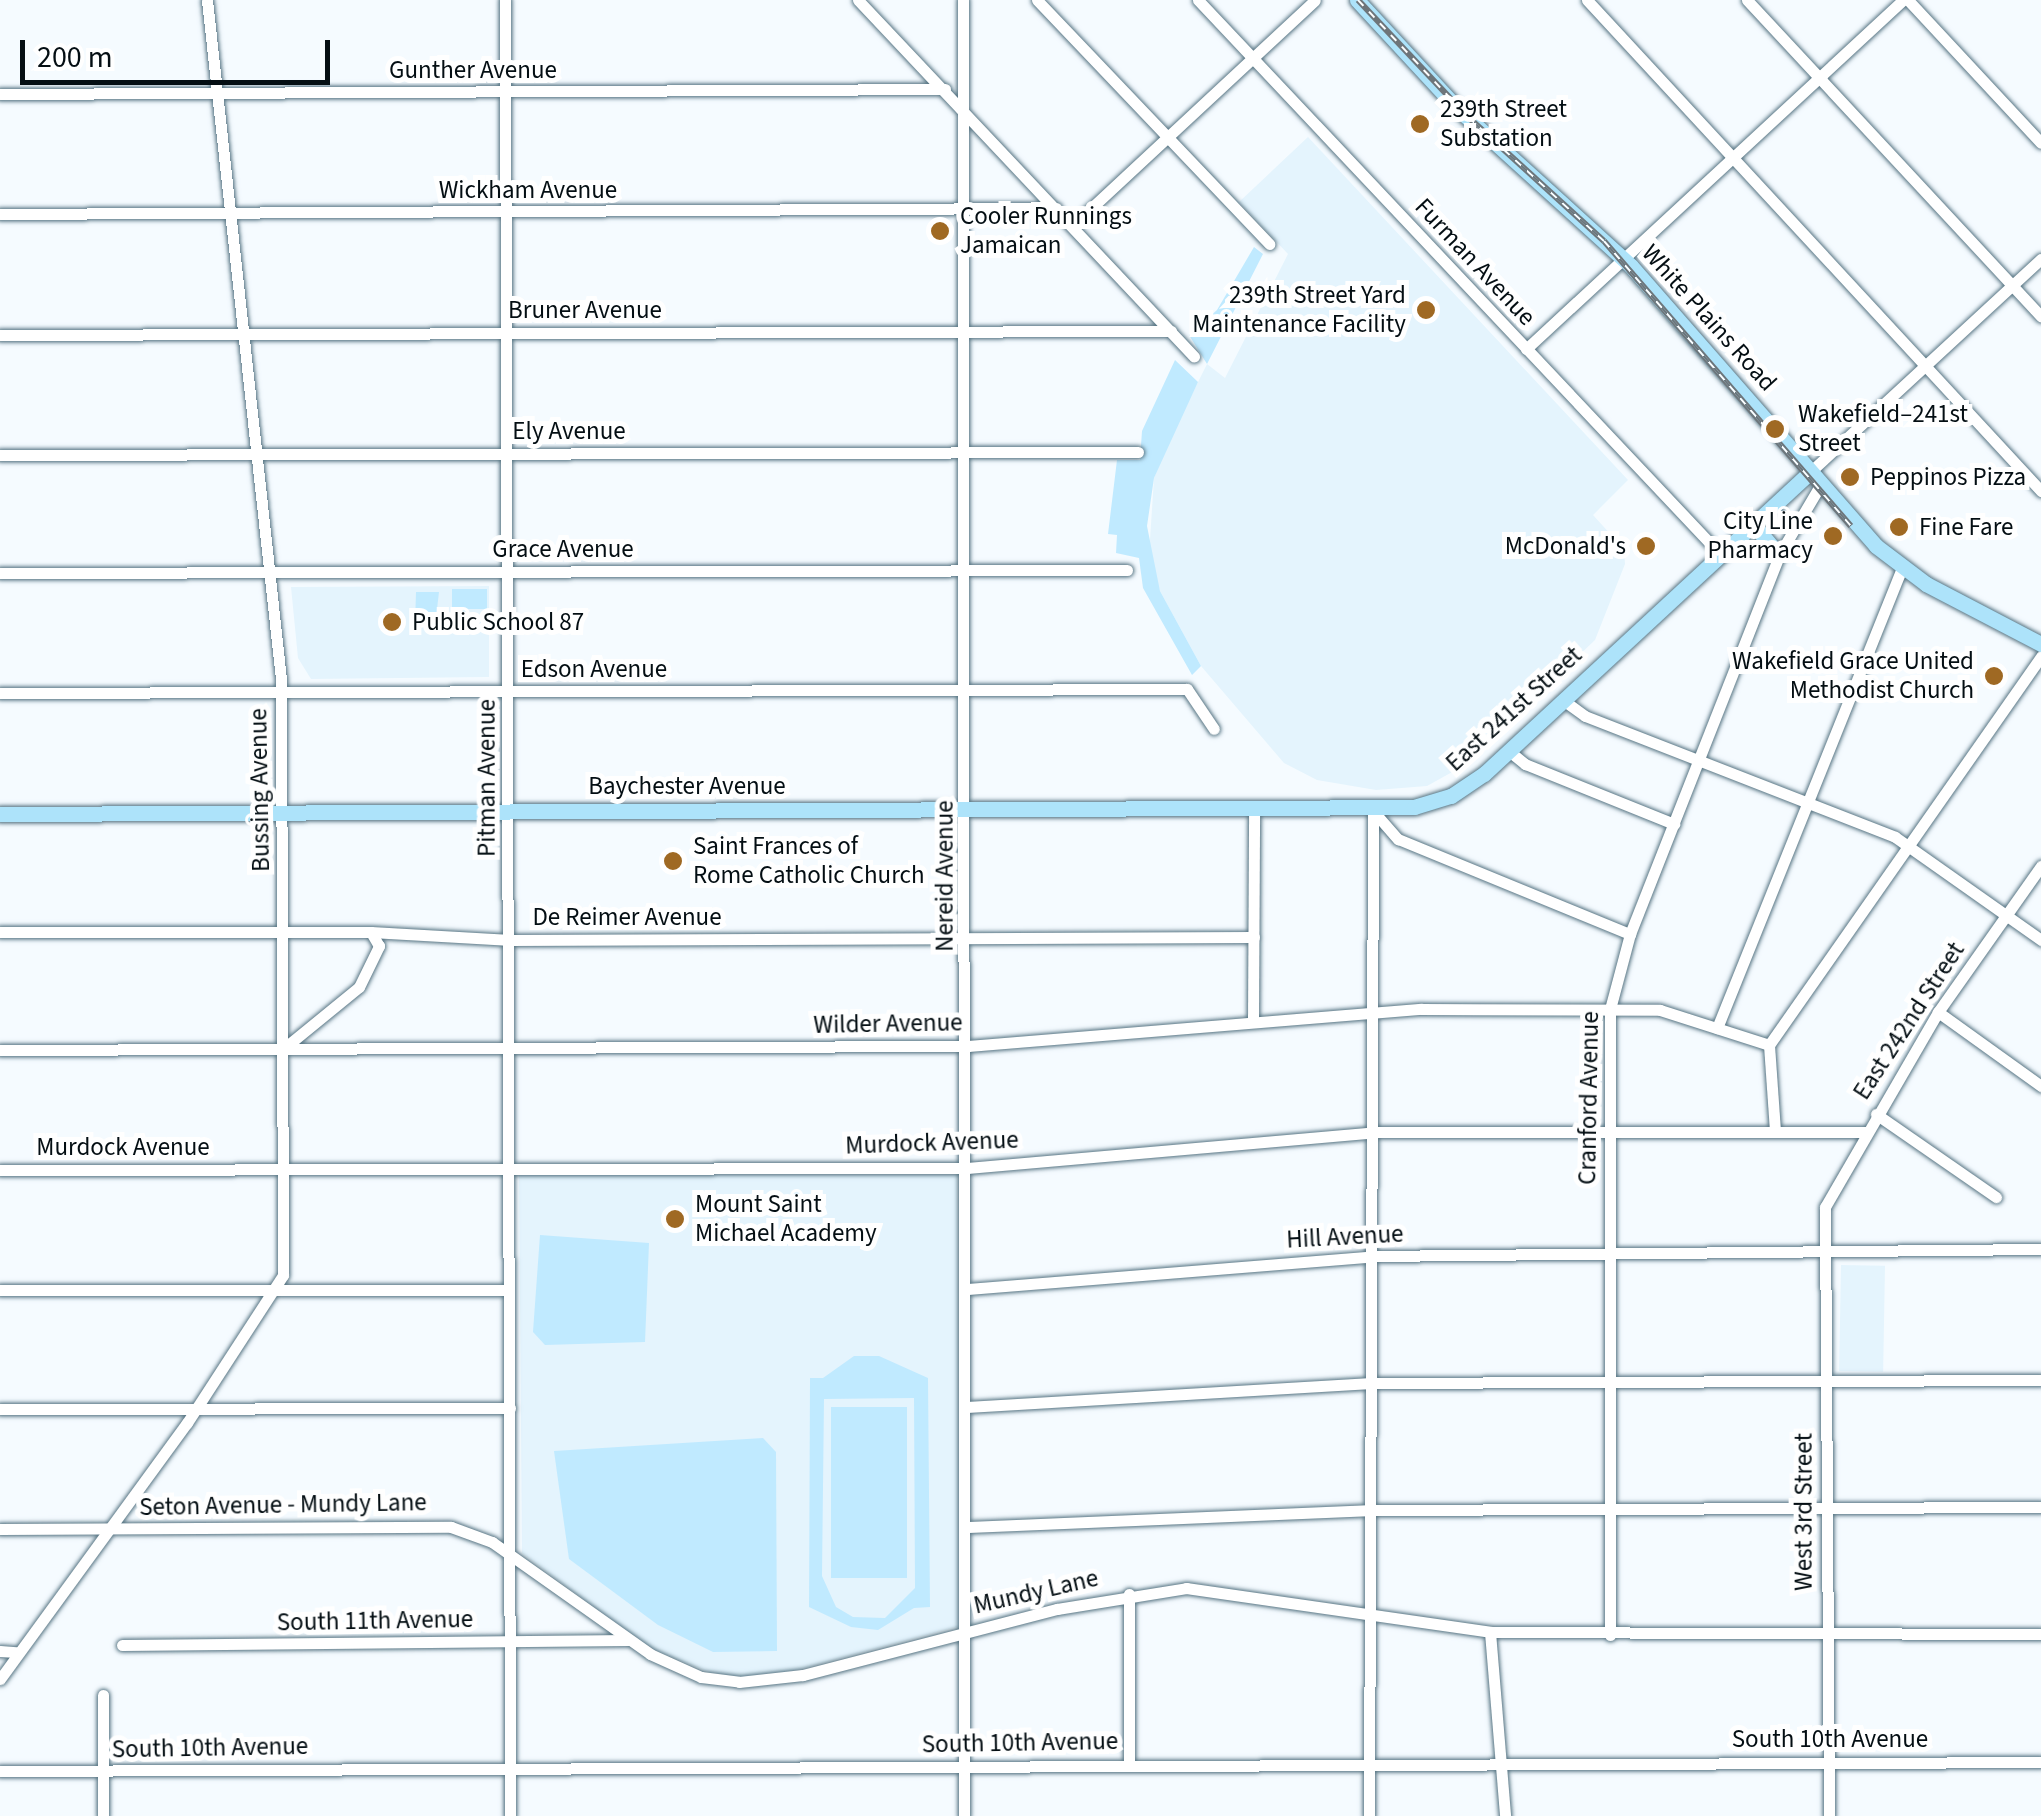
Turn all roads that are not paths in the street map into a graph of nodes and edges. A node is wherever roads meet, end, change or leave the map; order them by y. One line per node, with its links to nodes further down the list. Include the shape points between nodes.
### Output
1 (207, 0): 16 (street, Bussing Avenue)
2 (505, 0): 15 (street, Pitman Avenue)
3 (858, 0): 14 (street)
4 (963, 0): 18 (street, Nereid Avenue)
5 (1037, 0): 19 (street)
6 (1198, 0): 12 (street, Furman Avenue)
7 (1315, 0): 12 (street)
8 (1357, 0): 29 (main road, White Plains Road, via 1459,110)
9 (1587, 0): 21 (street)
10 (1747, 0): 13 (street)
11 (1906, 0): 13 (street); 20 (street)
12 (1252, 58): 19 (street); 38 (street, Furman Avenue)
13 (1819, 78): 21 (street); 31 (street)
14 (945, 89): 15 (street, Gunther Avenue); 18 (street)
15 (506, 92): 16 (street, Gunther Avenue); 25 (street, Pitman Avenue)
16 (220, 93): 17 (street, Gunther Avenue); 24 (street, Bussing Avenue)
17 (0, 94)
18 (964, 112): 22 (street); 23 (street, Nereid Avenue)
19 (1166, 138): 27 (street); 28 (street)
20 (2041, 144)
21 (1733, 158): 29 (street); 40 (street)
22 (1056, 208): 23 (street, Wickham Avenue); 27 (street)
23 (964, 211): 25 (street, Wickham Avenue); 34 (street, Nereid Avenue)
24 (235, 213): 25 (street, Wickham Avenue); 26 (street, Wickham Avenue); 37 (street, Bussing Avenue)
25 (506, 213): 35 (street, Pitman Avenue)
26 (0, 214)
27 (1073, 224): 33 (street)
28 (1269, 244)
29 (1623, 258): 38 (street); 46 (main road, White Plains Road)
30 (2041, 258): 31 (street, East 241st Street)
31 (2012, 285): 32 (street); 40 (street, East 241st Street)
32 (2041, 316)
33 (1171, 331): 34 (street, Bruner Avenue); 39 (street)
34 (964, 332): 35 (street, Bruner Avenue); 41 (street, Nereid Avenue)
35 (507, 333): 37 (street, Bruner Avenue); 44 (street, Pitman Avenue)
36 (0, 334): 37 (street, Bruner Avenue)
37 (242, 334): 43 (street, Bussing Avenue)
38 (1526, 349): 49 (street, Furman Avenue)
39 (1194, 358)
40 (1926, 365): 46 (street, East 241st Street); 47 (street)
41 (965, 452): 42 (street, Ely Avenue); 44 (street, Ely Avenue); 52 (street, Nereid Avenue)
42 (1138, 452)
43 (254, 454): 44 (street, Ely Avenue); 45 (street, Ely Avenue); 55 (street, Bussing Avenue)
44 (507, 454): 54 (street, Pitman Avenue)
45 (0, 455)
46 (1816, 478): 48 (main road, East 241st Street); 50 (street, Cranford Avenue); 51 (main road, White Plains Road)
47 (2041, 490)
48 (1753, 524): 49 (main road, East 241st Street); 50 (main road)
49 (1721, 554): 63 (main road, East 241st Street)
50 (1779, 554): 66 (street, Cranford Avenue)
51 (1902, 568): 57 (main road, White Plains Road); 67 (street)
52 (966, 570): 53 (street, Grace Avenue); 54 (street, Grace Avenue); 59 (street, Nereid Avenue)
53 (1127, 570)
54 (509, 571): 55 (street, Grace Avenue); 60 (street, Pitman Avenue)
55 (270, 572): 56 (street, Grace Avenue); 61 (street, Bussing Avenue)
56 (0, 574)
57 (2041, 644)
58 (2041, 656): 75 (street)
59 (966, 690): 60 (street, Edson Avenue); 64 (street, Edson Avenue, via 1187,689); 70 (street, Nereid Avenue)
60 (509, 692): 61 (street, Edson Avenue); 71 (street, Pitman Avenue)
61 (281, 693): 62 (street, Edson Avenue); 72 (street, Bussing Avenue)
62 (0, 694)
63 (1564, 700): 65 (main road, East 241st Street); 66 (street, via 1582,714)
64 (1214, 729)
65 (1509, 751): 68 (main road, East 241st Street, via 1450,796 1414,808); 74 (street, via 1525,764)
66 (1700, 760): 67 (street); 74 (street, Cranford Avenue)
67 (1807, 803): 75 (street); 90 (street)
68 (1374, 809): 69 (main road, Baychester Avenue); 81 (street, via 1398,839); 87 (street)
69 (1254, 810): 70 (main road, Baychester Avenue); 82 (street)
70 (968, 811): 71 (main road, Baychester Avenue); 83 (street, Nereid Avenue)
71 (510, 812): 72 (main road, Baychester Avenue); 84 (street, Pitman Avenue)
72 (284, 813): 73 (main road, Baychester Avenue); 79 (street, Bussing Avenue)
73 (0, 814)
74 (1674, 824): 81 (street, Cranford Avenue)
75 (1907, 844): 77 (street); 92 (street)
76 (2041, 866): 77 (street, East 242nd Street)
77 (2006, 915): 85 (street); 88 (street, East 242nd Street)
78 (0, 932): 79 (street, De Reimer Avenue)
79 (282, 932): 80 (street, De Reimer Avenue); 94 (street, Bussing Avenue)
80 (372, 932): 84 (street, De Reimer Avenue); 94 (street, via 379,946 359,987)
81 (1630, 934): 86 (street, Cranford Avenue)
82 (1254, 937): 83 (street, De Reimer Avenue); 89 (street)
83 (968, 939): 84 (street, De Reimer Avenue); 91 (street, Nereid Avenue)
84 (509, 940): 93 (street, Pitman Avenue)
85 (2041, 940)
86 (1610, 1009): 87 (street, Wilder Avenue); 90 (street, Wilder Avenue, via 1660,1010); 100 (street, Cranford Avenue)
87 (1374, 1010): 89 (street, Wilder Avenue); 99 (street)
88 (1938, 1012): 96 (street); 97 (street, East 242nd Street)
89 (1253, 1022): 91 (street, Wilder Avenue)
90 (1717, 1028): 92 (street, Wilder Avenue)
91 (968, 1046): 93 (street, Wilder Avenue); 103 (street, Nereid Avenue)
92 (1769, 1046): 98 (street)
93 (508, 1048): 94 (street, Wilder Avenue); 102 (street, Pitman Avenue)
94 (282, 1049): 95 (street, Wilder Avenue); 104 (street, Bussing Avenue)
95 (0, 1050)
96 (2041, 1086)
97 (1876, 1114): 101 (street, East 242nd Street); 106 (street)
98 (1775, 1131): 100 (street, Murdock Avenue); 101 (street, Murdock Avenue)
99 (1374, 1132): 100 (street, Murdock Avenue); 103 (street, Murdock Avenue); 111 (street)
100 (1610, 1132): 110 (street, Cranford Avenue)
101 (1865, 1132): 107 (street, East 242nd Street)
102 (509, 1168): 103 (street, Murdock Avenue); 104 (street, Murdock Avenue); 115 (street, Pitman Avenue)
103 (967, 1168): 113 (street, Nereid Avenue)
104 (283, 1169): 105 (street, Murdock Avenue); 112 (street, Bussing Avenue, via 283,1274)
105 (0, 1170)
106 (1996, 1197)
107 (1825, 1207): 109 (street, West 3rd Street)
108 (2041, 1249): 109 (street, Hill Avenue)
109 (1824, 1251): 110 (street, Hill Avenue); 118 (street, West 3rd Street)
110 (1611, 1254): 111 (street, Hill Avenue); 117 (street, Cranford Avenue)
111 (1373, 1256): 113 (street, Hill Avenue); 119 (street)
112 (274, 1288): 114 (street); 115 (street); 122 (street, Bussing Avenue)
113 (967, 1289): 120 (street, Nereid Avenue)
114 (0, 1290)
115 (509, 1290): 123 (street, Pitman Avenue)
116 (2041, 1380): 118 (street)
117 (1611, 1382): 118 (street); 119 (street); 125 (street, Cranford Avenue)
118 (1826, 1382): 126 (street, West 3rd Street)
119 (1374, 1383): 120 (street); 127 (street)
120 (968, 1407): 128 (street, Nereid Avenue)
121 (0, 1408): 122 (street)
122 (196, 1408): 123 (street); 130 (street, Bussing Avenue)
123 (510, 1408): 131 (street, Pitman Avenue)
124 (2041, 1508): 126 (street)
125 (1611, 1509): 126 (street); 127 (street); 136 (street, Cranford Avenue)
126 (1827, 1509): 138 (street, West 3rd Street)
127 (1374, 1510): 128 (street); 133 (street)
128 (968, 1526): 134 (street, Nereid Avenue)
129 (0, 1529): 130 (street, Seton Avenue - Mundy Lane)
130 (108, 1529): 131 (street, Seton Avenue - Mundy Lane, via 428,1524 480,1536); 143 (street, Bussing Avenue)
131 (511, 1556): 139 (street, Mundy Lane); 140 (street, Pitman Avenue)
132 (1129, 1594): 133 (street, Mundy Lane, via 1208,1590); 134 (street, Mundy Lane); 148 (street)
133 (1373, 1618): 135 (street, Mundy Lane); 149 (street)
134 (966, 1632): 139 (street, Mundy Lane, via 757,1682 685,1672); 151 (street, Nereid Avenue)
135 (1490, 1632): 136 (street, Mundy Lane); 150 (street)
136 (1610, 1634): 138 (street)
137 (2041, 1634): 138 (street)
138 (1827, 1637): 146 (street, West 3rd Street)
139 (629, 1640): 140 (street, South 11th Avenue)
140 (510, 1642): 141 (street, South 11th Avenue); 152 (street, Pitman Avenue)
141 (122, 1645)
142 (0, 1651): 143 (street)
143 (16, 1652): 144 (street, Bussing Avenue)
144 (0, 1679)
145 (103, 1695): 154 (street)
146 (1829, 1761): 147 (street, South 10th Avenue); 150 (street, South 10th Avenue); 160 (street, West 3rd Street)
147 (2041, 1762)
148 (1129, 1764): 149 (street, South 10th Avenue); 151 (street, South 10th Avenue)
149 (1370, 1764): 150 (street, South 10th Avenue); 158 (street)
150 (1500, 1764): 159 (street)
151 (964, 1767): 152 (street, South 10th Avenue); 157 (street, Nereid Avenue)
152 (510, 1768): 154 (street, South 10th Avenue); 156 (street, Pitman Avenue)
153 (0, 1771): 154 (street, South 10th Avenue)
154 (103, 1772): 155 (street)
155 (103, 1816)
156 (510, 1816)
157 (964, 1816)
158 (1369, 1816)
159 (1506, 1816)
160 (1829, 1816)

